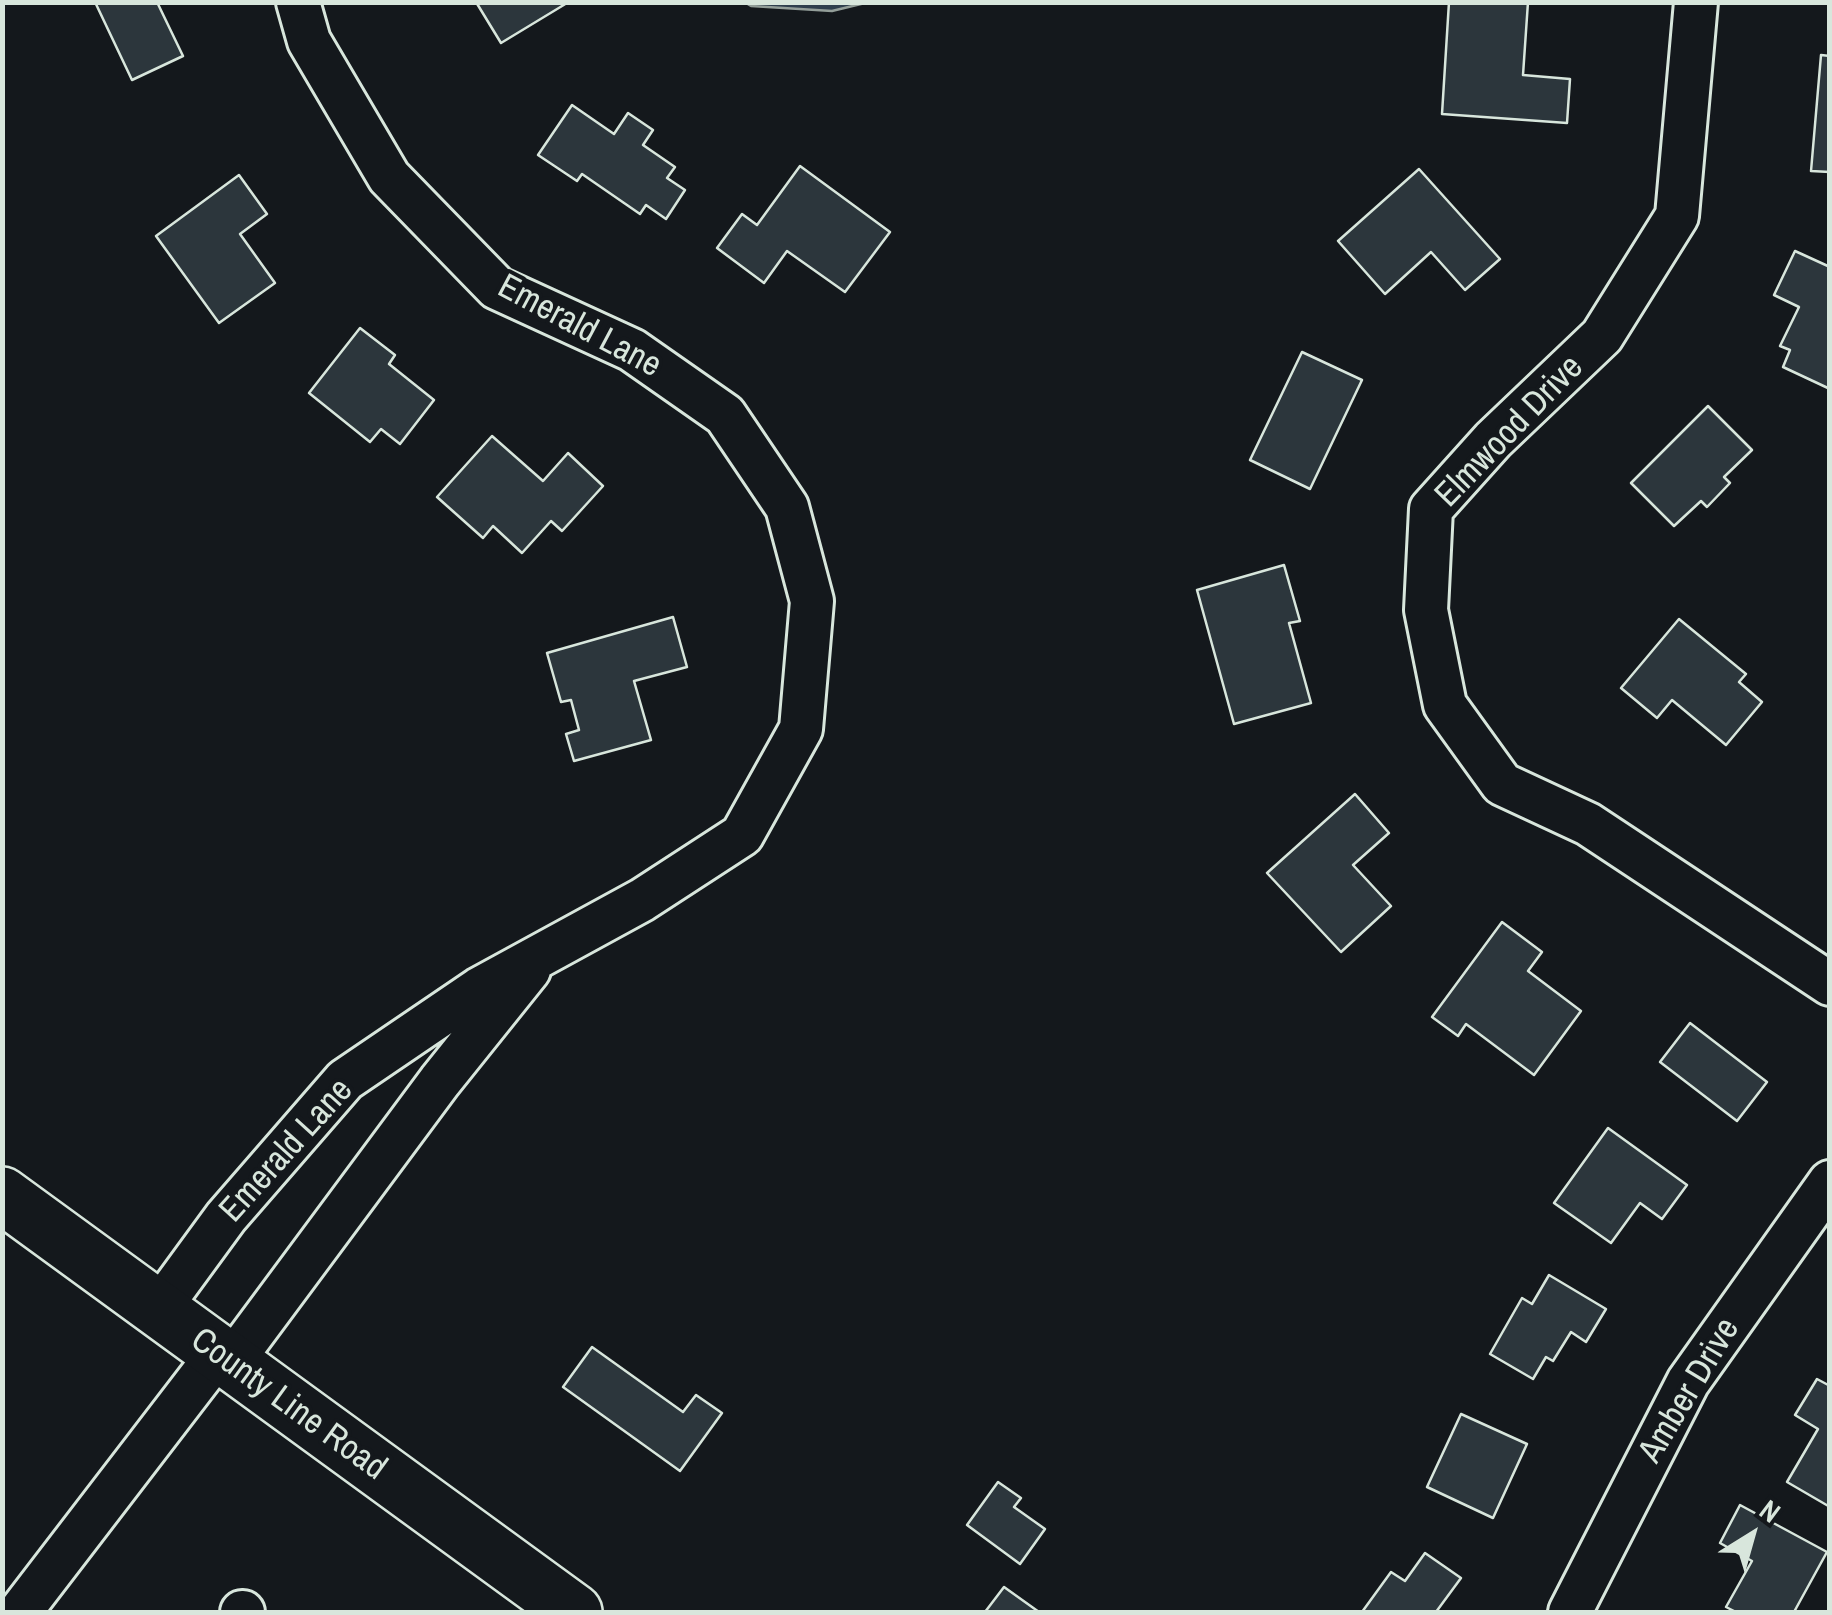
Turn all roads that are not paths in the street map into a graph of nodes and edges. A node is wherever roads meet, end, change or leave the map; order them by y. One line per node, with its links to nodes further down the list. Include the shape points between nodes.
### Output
1 (298, 2): 3 (street, Emerald Lane, via 309,41 389,176 497,288 632,350 725,414 787,507 812,601 802,729 742,835)
2 (1696, 2): 4 (street, Elmwood Drive, via 1677,216 1602,336 1431,509 1426,610 1445,706 1502,784 1588,824)
3 (542, 954): 7 (street, Emerald Lane, via 345,1080 226,1217); 8 (street, Emerald Lane)
4 (1830, 984)
5 (1830, 1182): 11 (street, Amber Drive, via 1688,1382)
6 (2, 1195): 7 (main road, County Line Road)
7 (158, 1310): 8 (main road, County Line Road)
8 (224, 1359): 9 (street, Emerald Lane); 10 (main road, County Line Road)
9 (20, 1612)
10 (574, 1612)
11 (1570, 1612)

